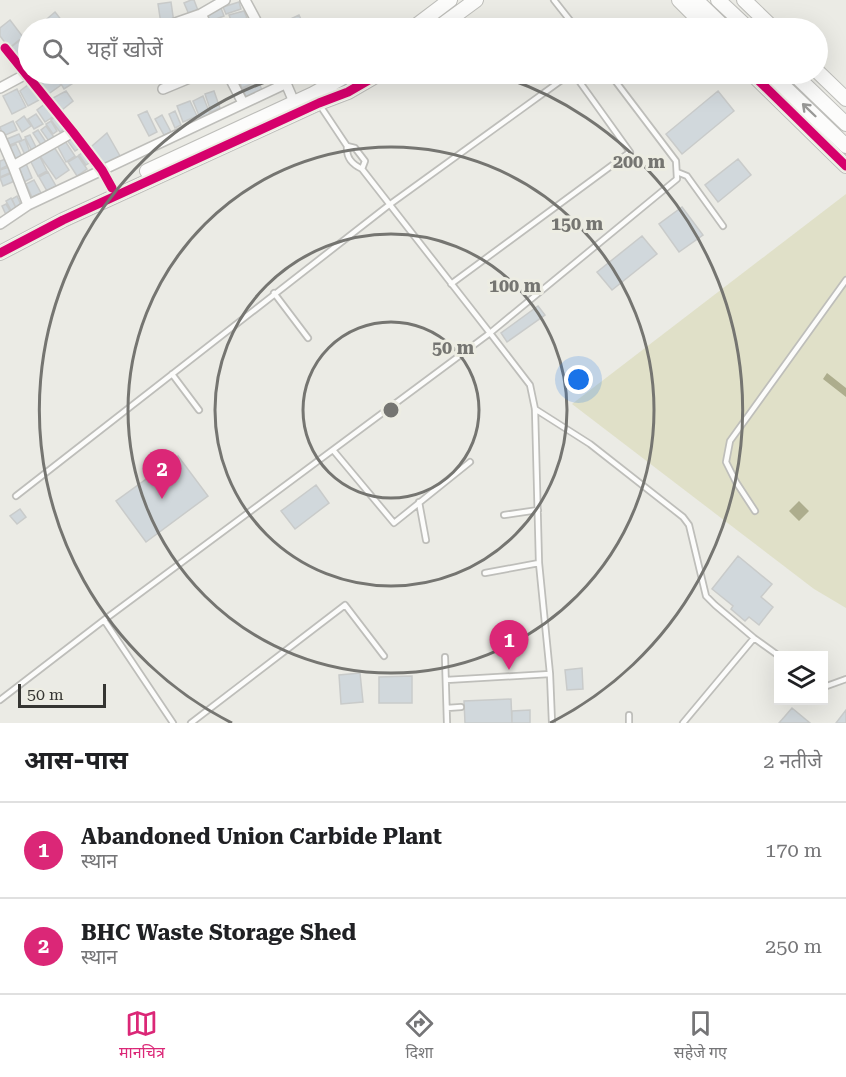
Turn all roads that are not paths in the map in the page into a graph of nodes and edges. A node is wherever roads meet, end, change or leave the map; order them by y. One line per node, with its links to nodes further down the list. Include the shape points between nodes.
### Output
1 (225, 0): 10 (street)
2 (245, 0): 13 (street)
3 (450, 0): 14 (street)
4 (476, 0): 15 (street)
5 (554, 0): 16 (lane)
6 (679, 0): 17 (street)
7 (696, 0): 18 (street)
8 (718, 0): 19 (street)
9 (744, 0): 20 (street)
10 (201, 14): 11 (street); 12 (street)
11 (190, 18)
12 (203, 18)
13 (255, 18)
14 (426, 18)
15 (452, 18)
16 (568, 18)
17 (697, 18)
18 (715, 18)
19 (737, 18)
20 (763, 18)
21 (5, 48): 22 (street)
22 (18, 63)
23 (18, 79): 38 (street)
24 (828, 82): 41 (street)
25 (36, 84): 45 (street)
26 (175, 84): 39 (street)
27 (233, 84): 43 (street)
28 (285, 84): 43 (street)
29 (287, 84): 42 (street)
30 (335, 84): 40 (street)
31 (362, 84): 40 (street, via 348,92)
32 (558, 84): 55 (lane)
33 (579, 84): 62 (lane, via 630,152)
34 (618, 84): 53 (lane, via 676,161)
35 (762, 84): 49 (street)
36 (781, 84): 48 (street, one-way to 36)
37 (804, 84): 44 (street)
38 (0, 88)
39 (163, 89)
40 (316, 98): 42 (street); 47 (lane); 60 (street, via 63,219)
41 (846, 99)
42 (294, 102): 54 (street)
43 (243, 104): 52 (street)
44 (846, 124)
45 (73, 132): 50 (street); 52 (street)
46 (0, 136): 50 (street)
47 (347, 146): 51 (lane, via 354,165); 51 (lane, via 355,148 364,161)
48 (846, 146)
49 (846, 165)
50 (14, 166): 56 (street)
51 (362, 169): 55 (lane)
52 (102, 170): 54 (street); 56 (street)
53 (676, 172): 58 (lane, via 687,176); 64 (lane, via 677,179)
54 (112, 188): 59 (street)
55 (389, 204): 62 (lane); 63 (lane)
56 (28, 205): 57 (street)
57 (0, 224)
58 (723, 226)
59 (0, 244)
60 (0, 254)
61 (846, 280): 74 (lane, via 730,441 726,462)
62 (451, 284): 64 (lane)
63 (274, 294): 65 (lane); 66 (lane)
64 (490, 333): 67 (lane, via 530,385); 69 (lane)
65 (308, 338)
66 (172, 374): 68 (lane); 71 (lane)
67 (535, 409): 73 (lane); 80 (lane, via 590,444 683,518 689,525 706,596)
68 (199, 410)
69 (333, 450): 72 (lane, via 394,523); 79 (lane)
70 (470, 462): 72 (lane)
71 (16, 496)
72 (419, 502): 76 (lane)
73 (538, 510): 75 (lane); 77 (lane)
74 (755, 511)
75 (504, 515)
76 (426, 540)
77 (540, 562): 78 (lane); 84 (lane)
78 (485, 573)
79 (104, 620): 88 (lane); 92 (lane)
80 (754, 638): 81 (lane); 97 (lane)
81 (774, 652)
82 (384, 656): 93 (lane, via 345,605)
83 (445, 657): 86 (lane)
84 (550, 674): 86 (lane); 95 (lane)
85 (846, 679): 87 (lane)
86 (446, 680): 90 (lane)
87 (828, 686)
88 (0, 700)
89 (462, 707): 90 (lane)
90 (447, 708): 94 (lane)
91 (628, 715): 96 (lane)
92 (173, 723)
93 (191, 723)
94 (447, 723)
95 (552, 723)
96 (629, 723)
97 (683, 723)

